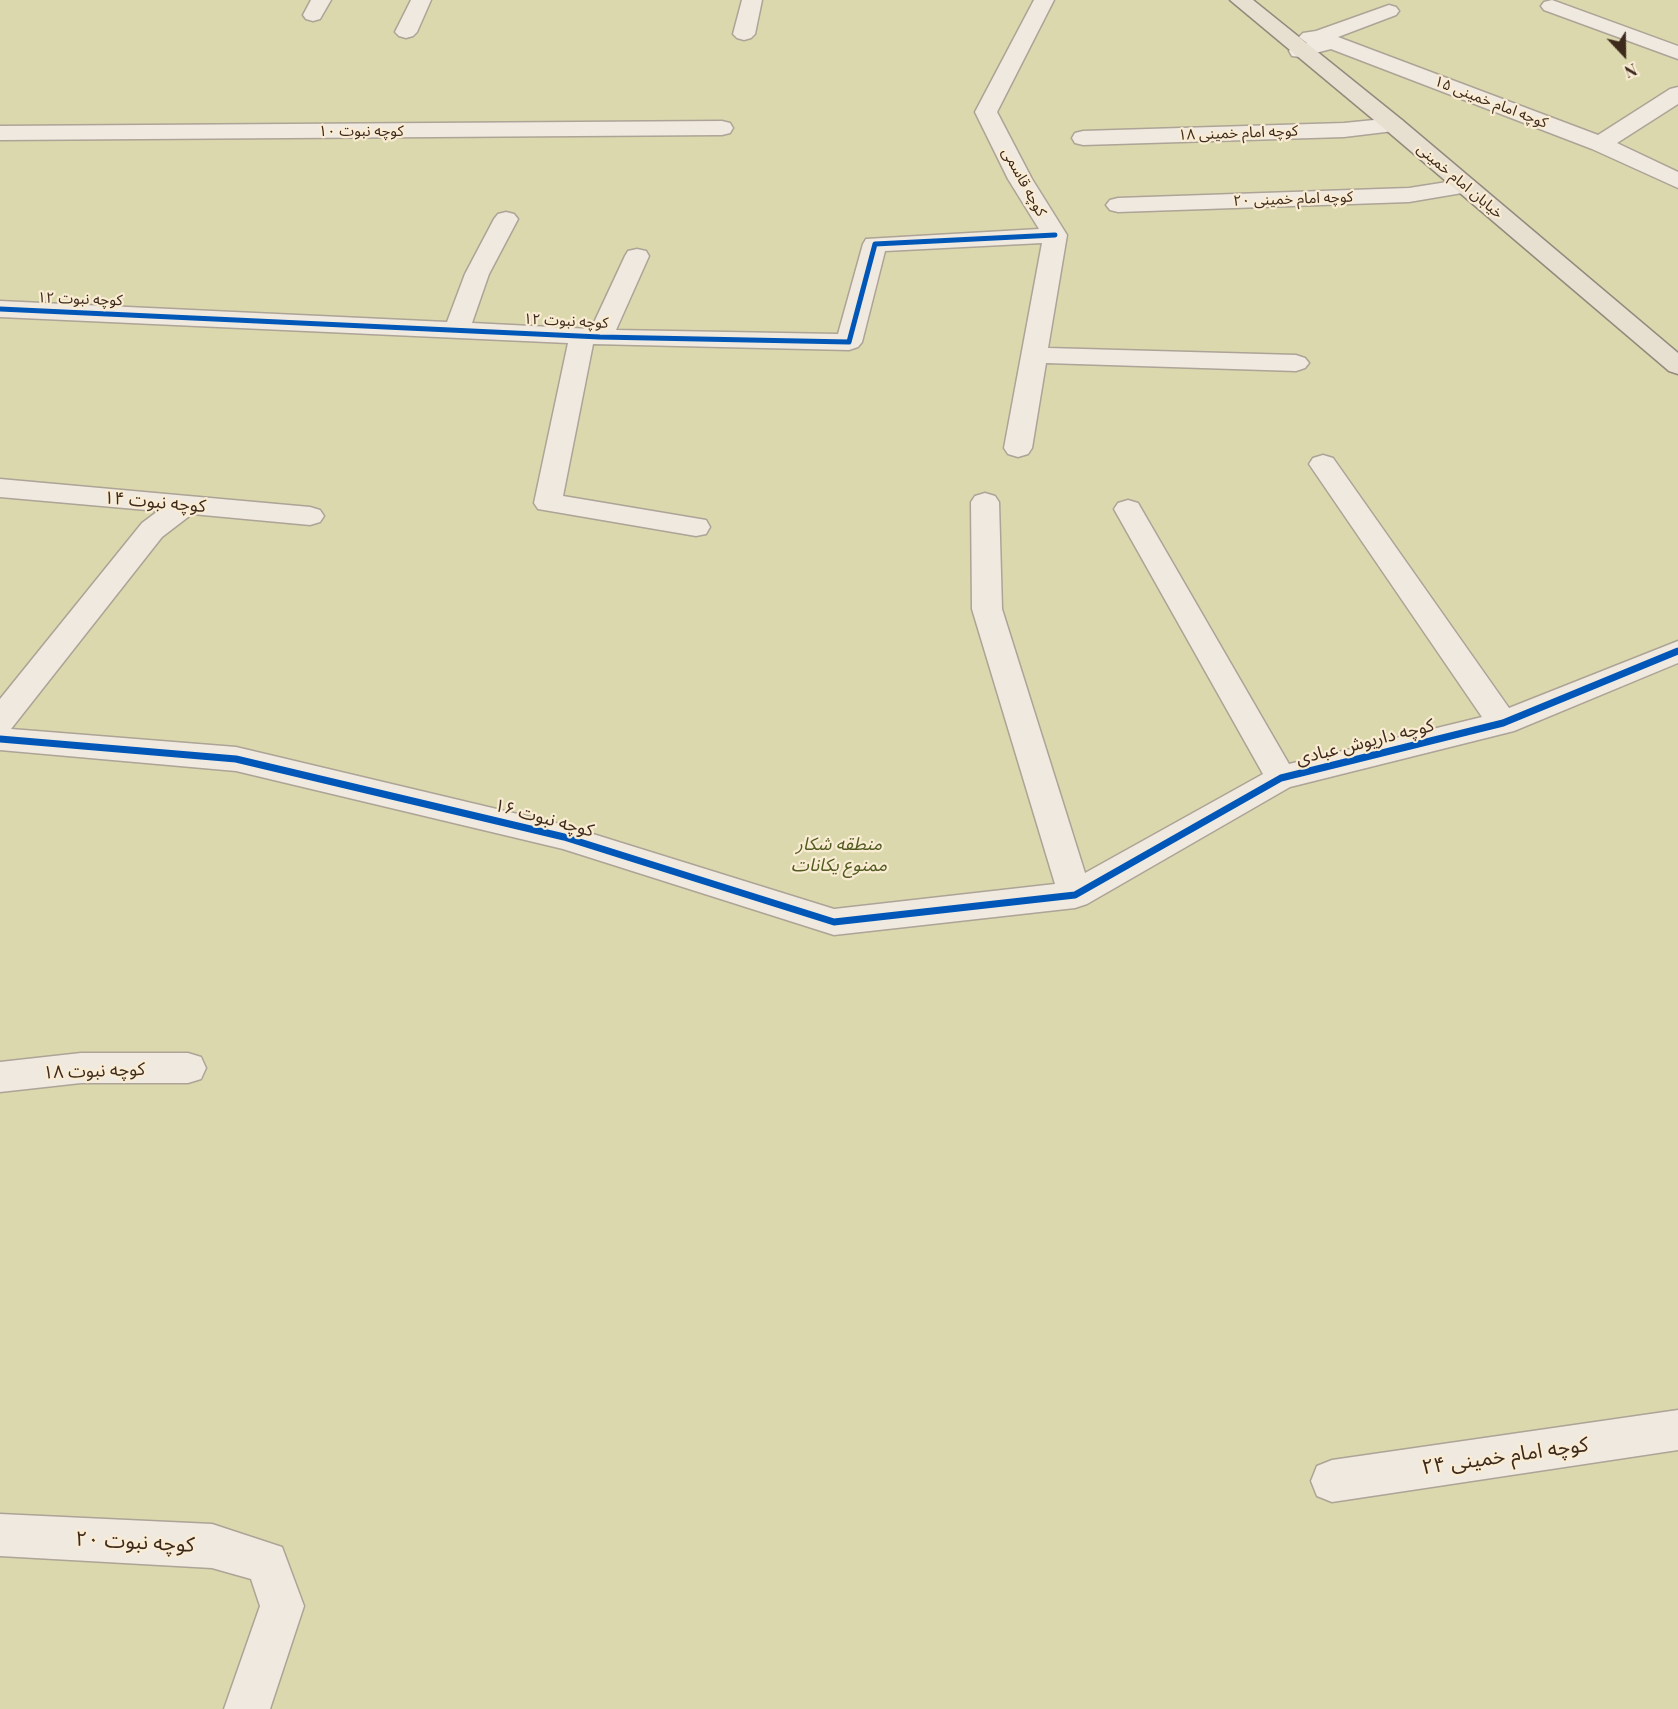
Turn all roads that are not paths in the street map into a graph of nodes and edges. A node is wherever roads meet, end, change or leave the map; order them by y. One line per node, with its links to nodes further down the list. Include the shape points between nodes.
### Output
1 (421, 0): 7 (street)
2 (752, 0): 8 (street)
3 (1044, 0): 22 (street, کوچه قاسمی, via 986,112 1020,179)
4 (1240, 0): 9 (main road, خیابان امام خمینی)
5 (1551, 6): 11 (street)
6 (1389, 11): 9 (street, via 1318,37)
7 (406, 32)
8 (744, 34)
9 (1281, 35): 10 (main road, خیابان امام خمینی)
10 (1300, 51): 13 (main road, خیابان امام خمینی); 17 (street, کوچه امام خمینی ۱۵, via 1332,42)
11 (1678, 52)
12 (1678, 94): 17 (street)
13 (1394, 125): 16 (street, کوچه امام خمینی ۱۸); 19 (main road, خیابان امام خمینی)
14 (722, 128): 15 (street, کوچه نبوت ۱۰)
15 (0, 133)
16 (1083, 138)
17 (1600, 144): 18 (street, کوچه امام خمینی ۱۵)
18 (1678, 181)
19 (1466, 186): 20 (street, کوچه امام خمینی ۲۰, via 1409,195); 29 (main road, خیابان امام خمینی)
20 (1118, 205)
21 (506, 219): 25 (street, via 477,274)
22 (1055, 235): 26 (street, کوچه نبوت ۱۲, via 875,244 849,342); 27 (street, کوچه قاسمی)
23 (637, 256): 26 (street)
24 (0, 309): 25 (street, کوچه نبوت ۱۲)
25 (457, 329): 26 (street, کوچه نبوت ۱۲)
26 (591, 336): 37 (street, via 548,503)
27 (1034, 355): 28 (street); 30 (street, کوچه قاسمی)
28 (1296, 363)
29 (1678, 366)
30 (1018, 448)
31 (1323, 464): 40 (street)
32 (0, 488): 34 (street, کوچه نبوت ۱۴)
33 (985, 502): 43 (street, via 987,609)
34 (187, 504): 36 (street, کوچه نبوت ۱۴); 39 (street, via 152,530)
35 (1128, 509): 42 (street)
36 (310, 516)
37 (696, 527)
38 (1678, 651): 40 (street, کوچه داریوش عبادی)
39 (0, 721)
40 (1503, 723): 42 (street, کوچه داریوش عبادی)
41 (0, 739): 43 (street, کوچه نبوت ۱۶, via 236,759 564,837 834,922)
42 (1281, 778): 43 (street, کوچه داریوش عبادی)
43 (1075, 895)
44 (188, 1068): 45 (street, کوچه نبوت ۱۸, via 81,1068)
45 (0, 1077)
46 (1678, 1430): 47 (street, کوچه امام خمینی ۲۴)
47 (1332, 1481)
48 (0, 1535): 49 (street, کوچه نبوت ۲۰, via 212,1546 267,1562 282,1606)
49 (247, 1709)

